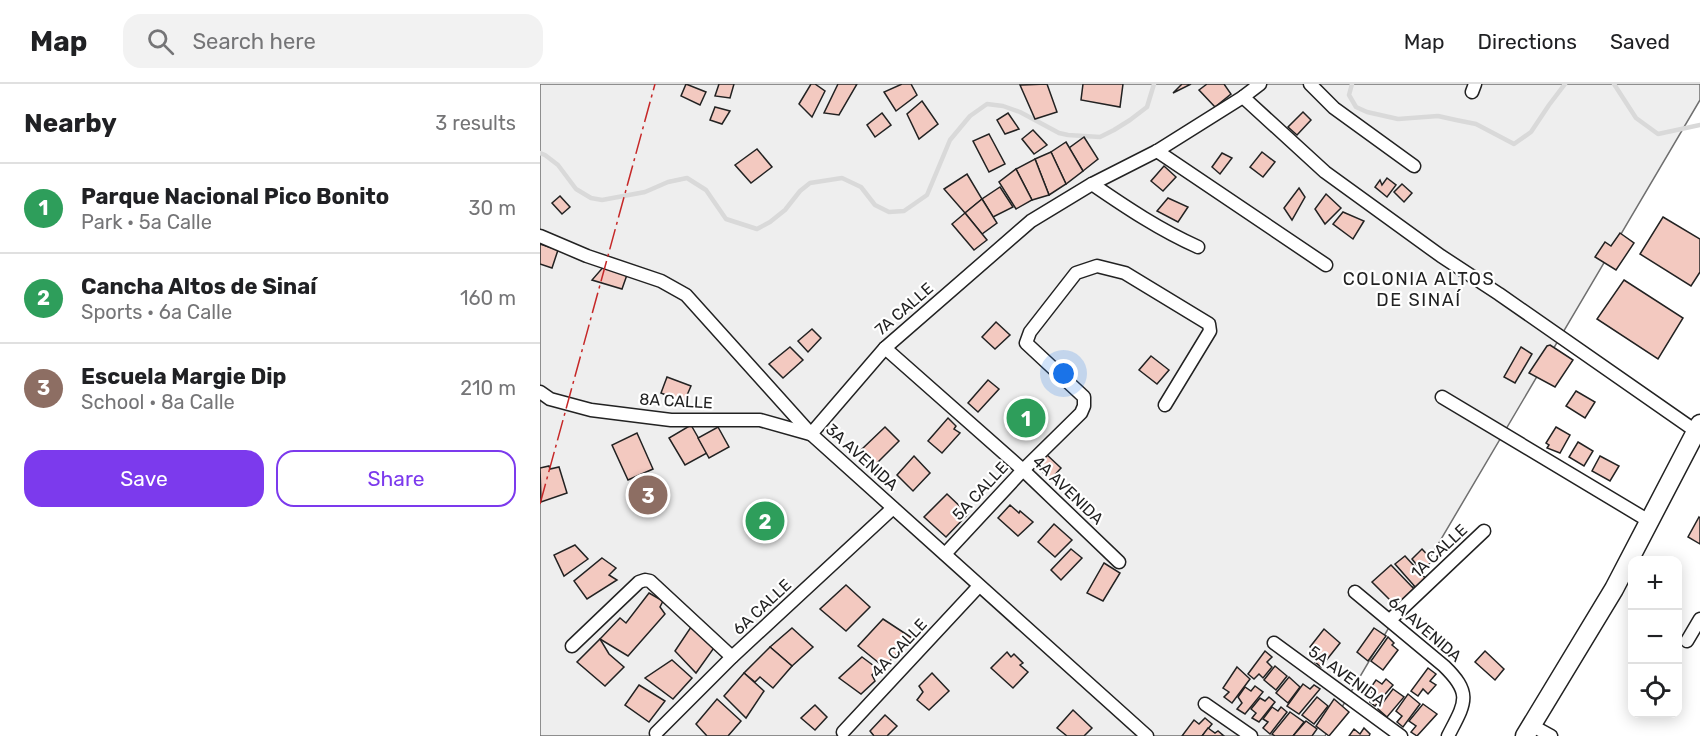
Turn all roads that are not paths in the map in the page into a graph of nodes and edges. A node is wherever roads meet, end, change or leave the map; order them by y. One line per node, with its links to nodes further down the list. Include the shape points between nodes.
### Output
1 (1246, 84): 4 (street)
2 (1260, 84): 4 (street, 7A CALLE)
3 (1310, 84): 6 (street, via 1334,108)
4 (1244, 97): 5 (street, 7A CALLE); 15 (street, via 1325,172 1441,256)
5 (1156, 151): 7 (street, 7A CALLE); 10 (street)
6 (1414, 166)
7 (1092, 184): 9 (street, via 1152,224); 11 (street, 7A CALLE, via 1030,221)
8 (540, 236): 16 (street, 3A AVENIDA, via 661,281 686,295)
9 (1198, 247)
10 (1326, 265)
11 (885, 348): 16 (street, 7A CALLE); 17 (street, 4A AVENIDA)
12 (540, 392): 16 (street, 8A CALLE, via 550,399 591,410 671,420 760,420)
13 (1442, 397): 19 (street)
14 (1165, 405): 17 (street, 5A CALLE, via 1210,331 1209,324 1125,273 1097,266 1076,273 1030,332 1026,343 1084,397 1084,406)
15 (1699, 430): 19 (main road)
16 (811, 434): 18 (street, 3A AVENIDA)
17 (1023, 470): 21 (street, 5A CALLE); 22 (street, 4A AVENIDA)
18 (893, 508): 21 (street, 3A AVENIDA); 30 (street, 6A CALLE)
19 (1650, 521): 32 (main road, via 1614,589)
20 (1484, 531): 25 (street, 1A CALLE)
21 (945, 554): 23 (street, 3A AVENIDA)
22 (1119, 562)
23 (979, 586): 33 (street, 4A CALLE); 35 (street, 3A AVENIDA)
24 (1355, 592): 25 (street, 6A AVENIDA)
25 (1390, 620): 38 (street, 6A AVENIDA, via 1456,677 1462,687 1460,712)
26 (1700, 620): 27 (street)
27 (1687, 640)
28 (1274, 643): 37 (street, 5A AVENIDA)
29 (572, 646): 30 (street, via 645,580)
30 (732, 657): 34 (street, 6A CALLE)
31 (1205, 704): 36 (street)
32 (1528, 730): 39 (street)
33 (843, 732)
34 (656, 733)
35 (1147, 736)
36 (1251, 736)
37 (1401, 736)
38 (1448, 736)
39 (1551, 736)

